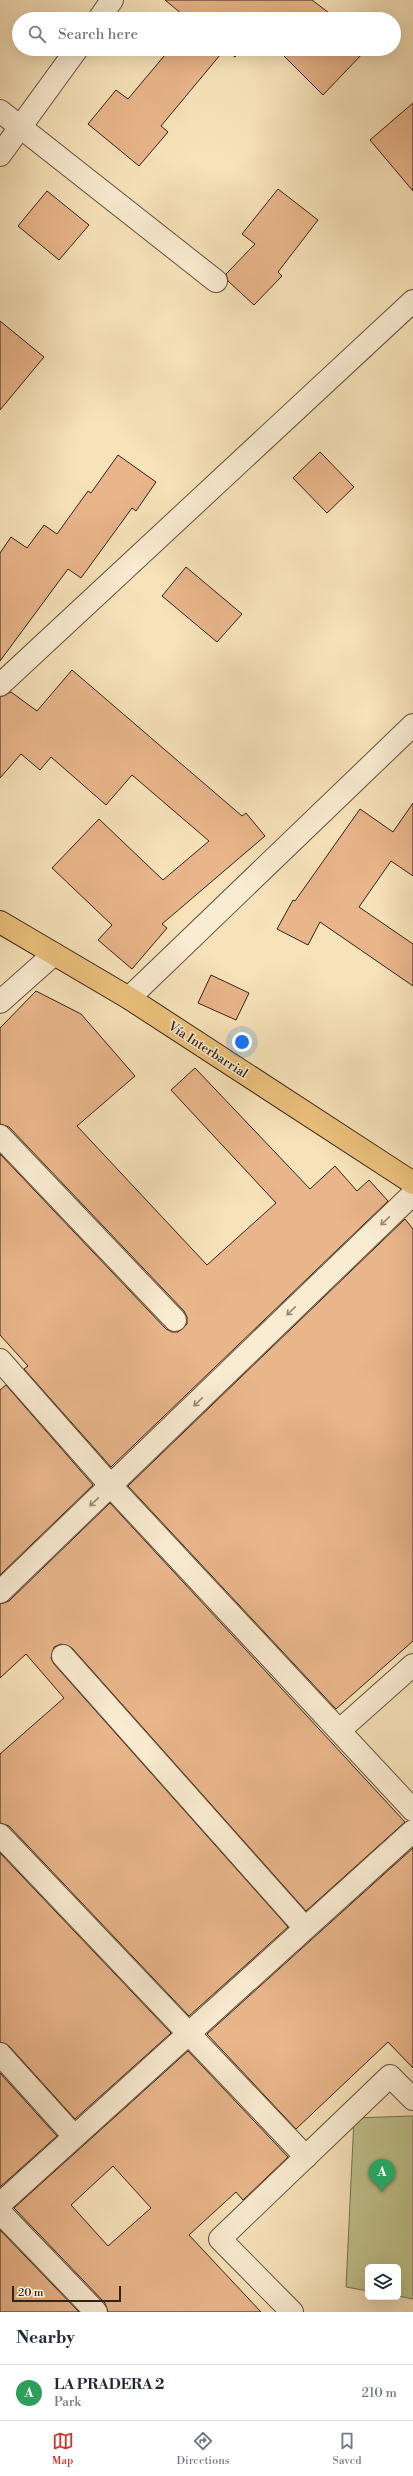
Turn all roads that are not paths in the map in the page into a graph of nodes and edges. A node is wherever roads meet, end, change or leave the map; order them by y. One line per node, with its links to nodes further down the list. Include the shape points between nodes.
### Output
1 (112, 0): 2 (street)
2 (104, 12)
3 (72, 56): 5 (street)
4 (0, 111): 5 (street)
5 (21, 128): 6 (street); 7 (street)
6 (0, 155)
7 (216, 281)
8 (413, 301): 9 (street)
9 (0, 685)
10 (413, 725): 13 (street)
11 (0, 922): 12 (main road, Vía Interbarrial)
12 (54, 954): 13 (main road, Vía Interbarrial); 14 (street)
13 (129, 998): 16 (main road, Vía Interbarrial)
14 (0, 1002)
15 (0, 1136): 18 (street)
16 (413, 1183)
17 (413, 1194): 20 (street, one-way to 20)
18 (175, 1320)
19 (0, 1360): 20 (street)
20 (111, 1486): 21 (street, one-way to 21); 24 (street)
21 (0, 1592)
22 (63, 1656): 28 (street)
23 (413, 1665): 24 (street)
24 (340, 1730): 25 (street)
25 (413, 1810)
26 (413, 1831): 28 (street)
27 (0, 1835): 29 (street)
28 (305, 1928): 29 (street)
29 (187, 2034): 32 (street); 33 (street)
30 (0, 2054): 32 (street)
31 (413, 2099): 33 (street, via 390,2076)
32 (74, 2136): 34 (street)
33 (306, 2157): 37 (street, via 220,2239)
34 (0, 2204)
35 (0, 2212): 36 (street)
36 (96, 2312)
37 (292, 2312)

